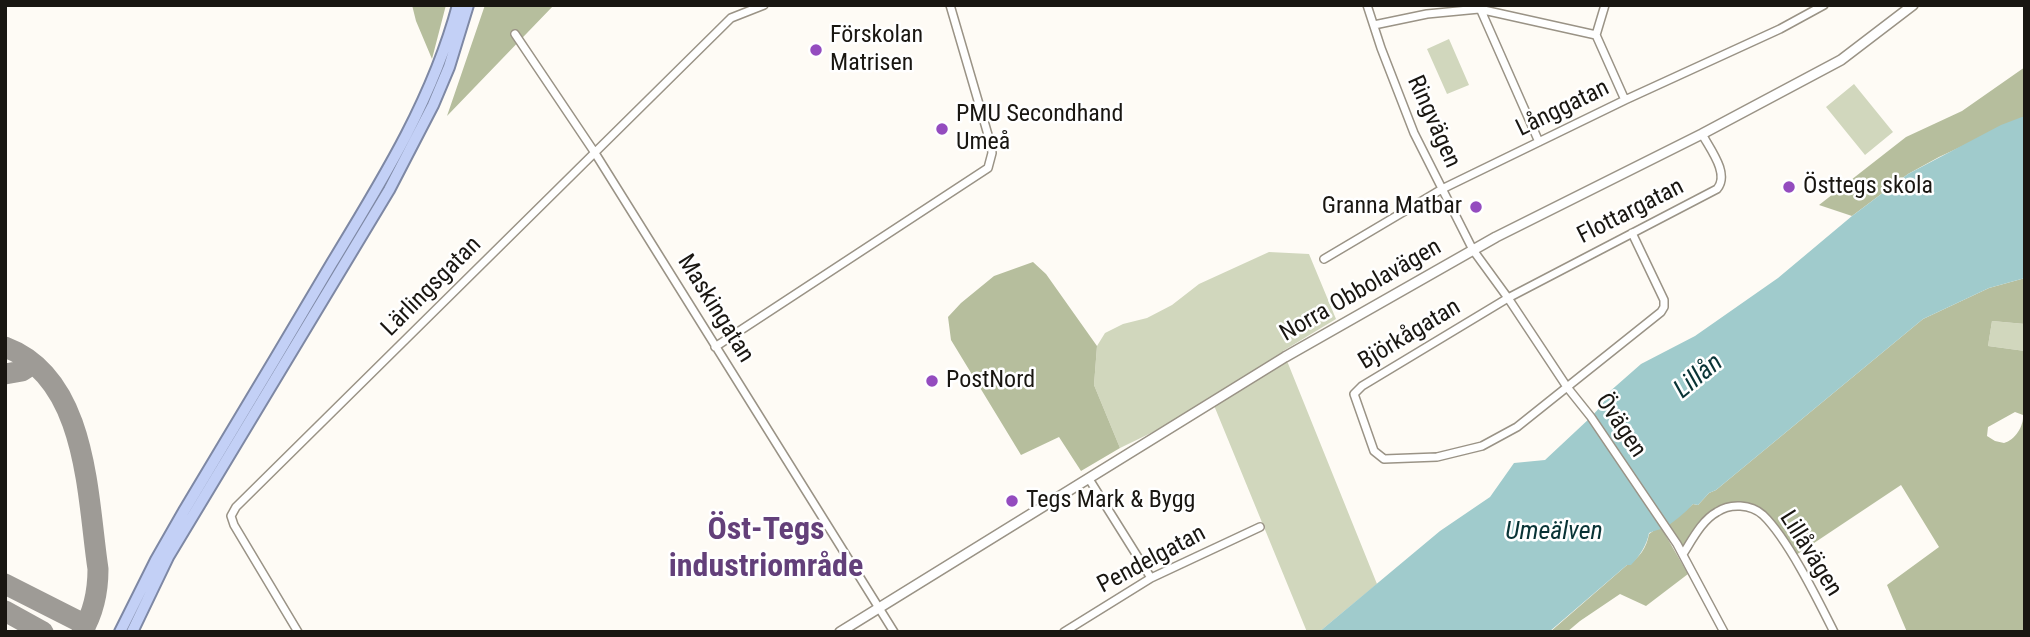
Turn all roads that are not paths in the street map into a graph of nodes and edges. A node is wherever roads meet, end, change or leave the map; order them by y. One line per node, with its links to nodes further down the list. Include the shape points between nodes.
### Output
1 (458, 5): 29 (highway, via 434,76 396,157 184,511)
2 (468, 5): 30 (highway, via 433,105 395,178 175,546)
3 (764, 5): 16 (street, Lärlingsgatan, via 731,18)
4 (950, 5): 22 (street, via 991,145 988,168)
5 (1367, 5): 10 (street, Ringvägen)
6 (1605, 5): 12 (street)
7 (1824, 5): 13 (street, Långgatan)
8 (1913, 5): 14 (street, Norra Obbolavägen, via 1841,60)
9 (1479, 7): 10 (street); 12 (street); 15 (street)
10 (1374, 25): 17 (street, Ringvägen, via 1414,133)
11 (515, 34): 16 (street, Maskingatan)
12 (1596, 35): 13 (street)
13 (1625, 100): 15 (street, Långgatan)
14 (1702, 134): 18 (street, Flottargatan, via 1722,174 1720,186); 19 (street, Norra Obbolavägen)
15 (1539, 142): 17 (street, Långgatan)
16 (595, 153): 22 (street, Maskingatan); 31 (street, Lärlingsgatan, via 236,507 231,516 234,525)
17 (1442, 188): 19 (street, Ringvägen); 20 (street, Långgatan)
18 (1632, 233): 21 (street, Flottargatan); 23 (street, via 1664,307)
19 (1473, 250): 21 (street, Övägen); 24 (street, Norra Obbolavägen, via 1285,357)
20 (1324, 259)
21 (1508, 298): 23 (street, Övägen); 23 (street, Björkågatan, via 1354,394 1374,451 1384,459 1437,457 1482,446 1517,428)
22 (715, 347): 28 (street, Maskingatan)
23 (1567, 387): 26 (street, Övägen)
24 (1089, 479): 27 (street); 28 (street, Norra Obbolavägen)
25 (1260, 527): 27 (street, Pendelgatan)
26 (1683, 554): 35 (street, Övägen); 36 (street, Lillåvägen, via 1716,512 1740,505 1762,514 1793,556)
27 (1151, 578): 34 (street, Pendelgatan)
28 (879, 607): 32 (street, Norra Obbolavägen); 33 (street, Maskingatan)
29 (120, 632)
30 (132, 632)
31 (298, 632)
32 (840, 632)
33 (894, 632)
34 (1064, 632)
35 (1724, 632)
36 (1834, 632)

